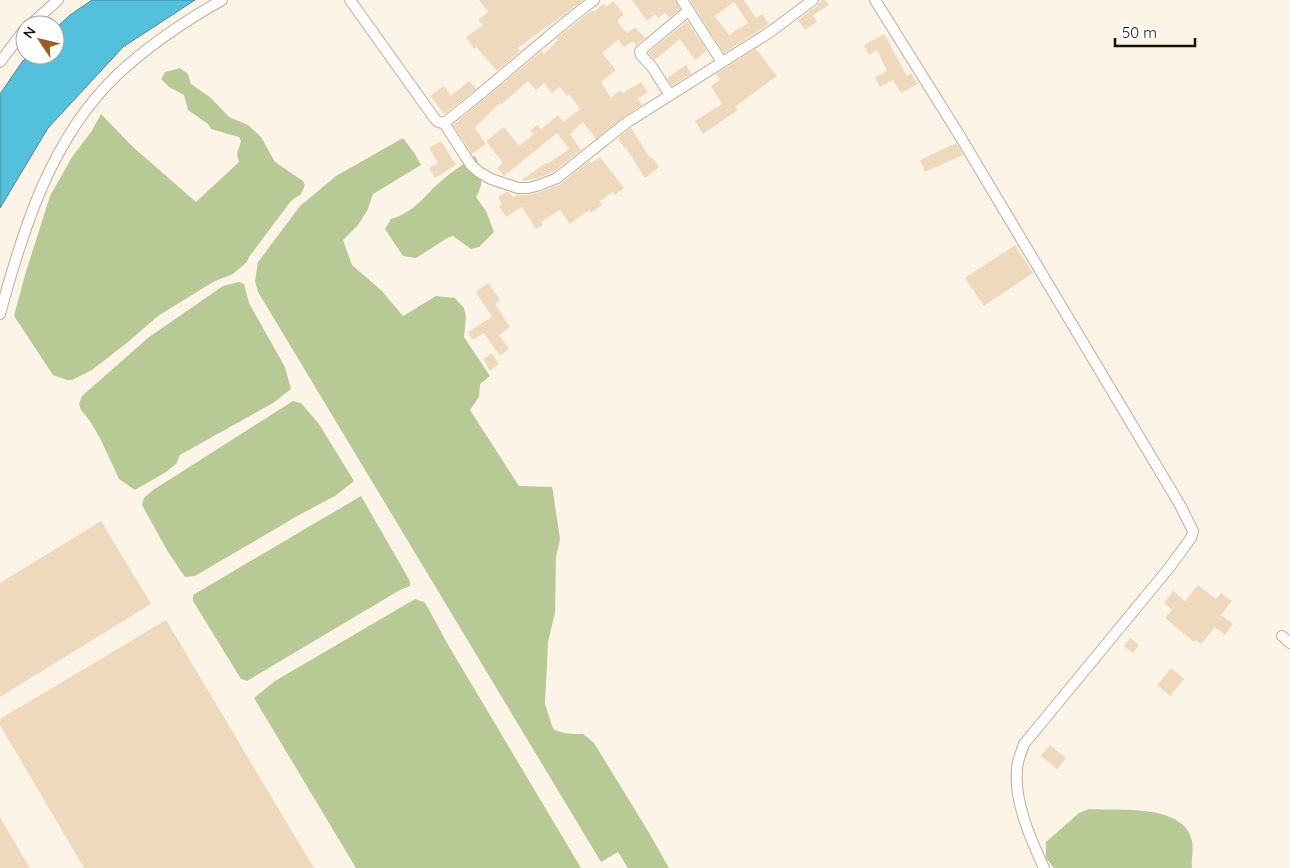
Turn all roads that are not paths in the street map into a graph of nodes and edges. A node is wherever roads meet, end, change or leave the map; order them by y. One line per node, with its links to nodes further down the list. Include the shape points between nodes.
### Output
1 (58, 0): 9 (street)
2 (222, 0): 15 (street, via 142,54 117,75 86,112 66,141 39,192)
3 (350, 0): 14 (street, via 435,119)
4 (682, 0): 8 (street)
5 (813, 0): 12 (street)
6 (875, 0): 16 (street, via 958,133 1180,505 1193,532 1169,568 1024,744 1017,770 1020,799 1031,840)
7 (588, 2): 14 (street)
8 (688, 11): 12 (street); 13 (street, via 640,51)
9 (41, 15)
10 (15, 43): 11 (street)
11 (0, 62)
12 (722, 62): 13 (street)
13 (670, 94): 14 (street, via 557,178 528,188 512,186 479,172)
14 (444, 123)
15 (0, 314)
16 (1044, 868)

